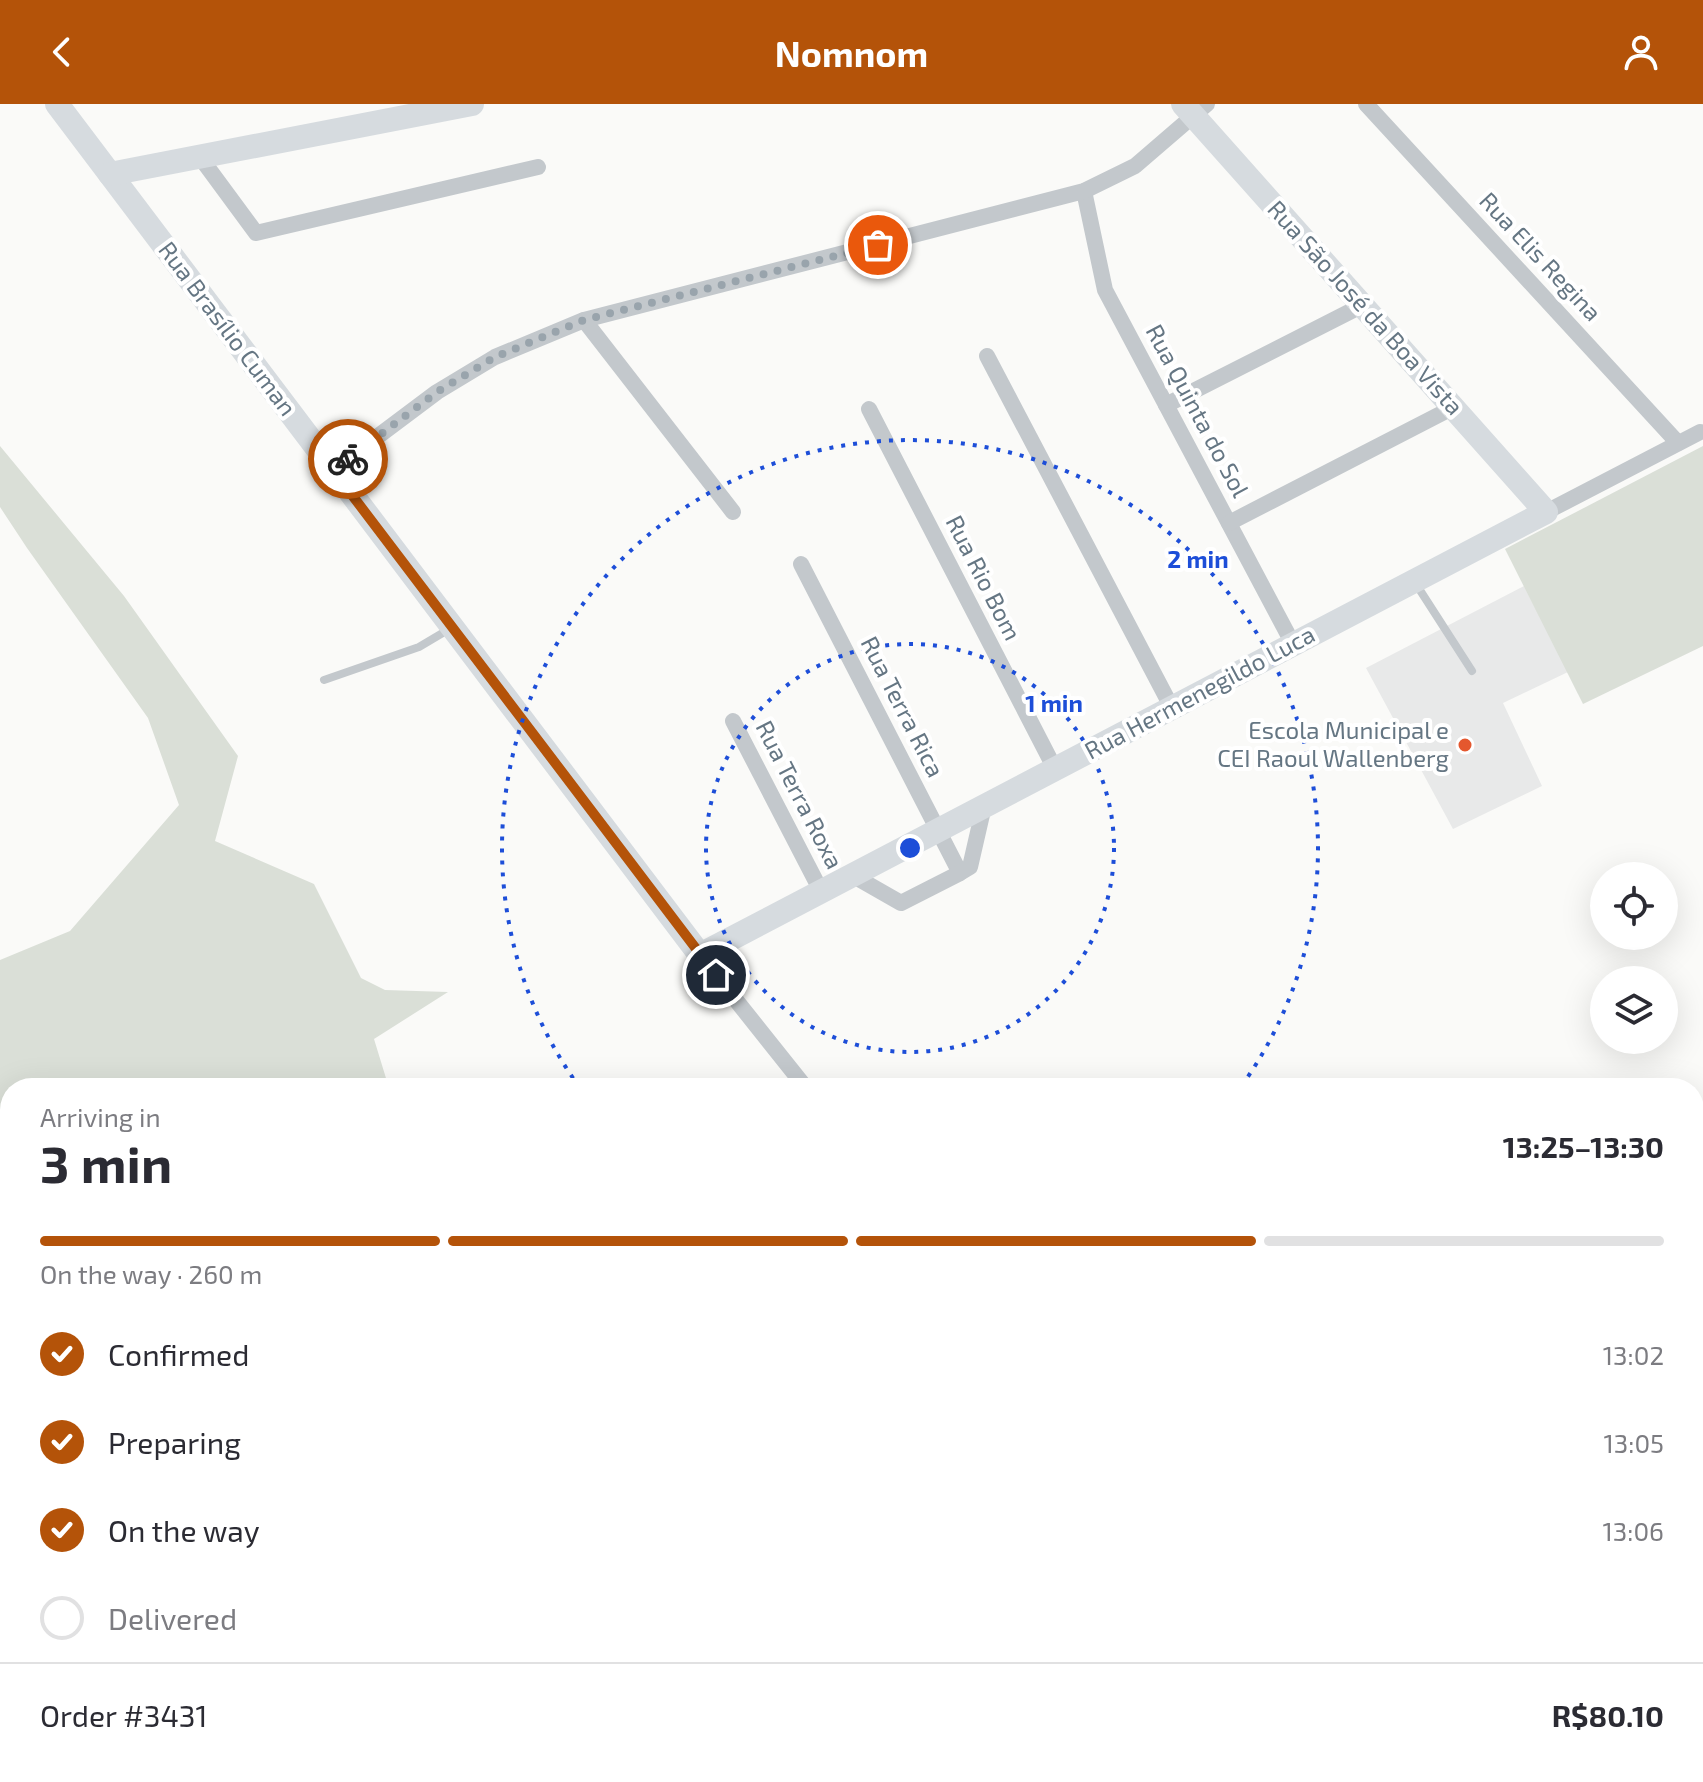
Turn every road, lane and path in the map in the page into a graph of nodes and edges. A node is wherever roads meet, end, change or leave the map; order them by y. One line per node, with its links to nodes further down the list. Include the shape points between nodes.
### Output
1 (57, 104): 7 (street, Rua Brasílio Cuman)
2 (472, 104): 5 (street)
3 (1366, 104): 16 (street, Rua Elis Regina)
4 (1195, 108): 8 (street, via 1135,166); 9 (street, Rua São José da Boa Vista)
5 (200, 157): 6 (street, via 256,233); 7 (street)
6 (538, 167)
7 (110, 174): 17 (street, Rua Brasílio Cuman)
8 (1084, 191): 10 (street); 12 (street, Rua Quinta do Sol, via 1105,290)
9 (1363, 305): 12 (street); 13 (street, Rua São José da Boa Vista)
10 (584, 320): 17 (street, via 495,357 437,392); 18 (street)
11 (987, 356): 27 (street)
12 (1166, 405): 20 (street, Rua Quinta do Sol)
13 (1454, 407): 19 (street, Rua São José da Boa Vista); 20 (street)
14 (869, 409): 29 (street, Rua Rio Bom)
15 (1700, 432): 16 (street, Rua Hermenegildo Luca)
16 (1678, 443): 19 (street, Rua Hermenegildo Luca)
17 (333, 470): 23 (street, Rua Brasílio Cuman)
18 (733, 512)
19 (1546, 512): 22 (street, Rua Hermenegildo Luca)
20 (1229, 523): 24 (street, Rua Quinta do Sol)
21 (801, 564): 31 (street, Rua Terra Rica)
22 (1414, 581): 24 (street, Rua Hermenegildo Luca); 25 (lane)
23 (452, 628): 26 (lane, via 419,647); 35 (street, Rua Brasílio Cuman)
24 (1293, 644): 27 (street, Rua Hermenegildo Luca)
25 (1472, 671)
26 (324, 680)
27 (1172, 708): 29 (street, Rua Hermenegildo Luca)
28 (733, 721): 34 (street, Rua Terra Roxa)
29 (1055, 769): 30 (street, Rua Hermenegildo Luca)
30 (984, 806): 31 (street, Rua Hermenegildo Luca); 32 (street, via 970,867)
31 (938, 830): 32 (street, Rua Terra Rica); 33 (street, Rua Hermenegildo Luca)
32 (960, 873): 33 (street, via 901,903)
33 (852, 875): 34 (street, Rua Hermenegildo Luca)
34 (821, 891): 35 (street, Rua Hermenegildo Luca)
35 (700, 955): 36 (street, Rua Brasílio Cuman)
36 (798, 1078)

